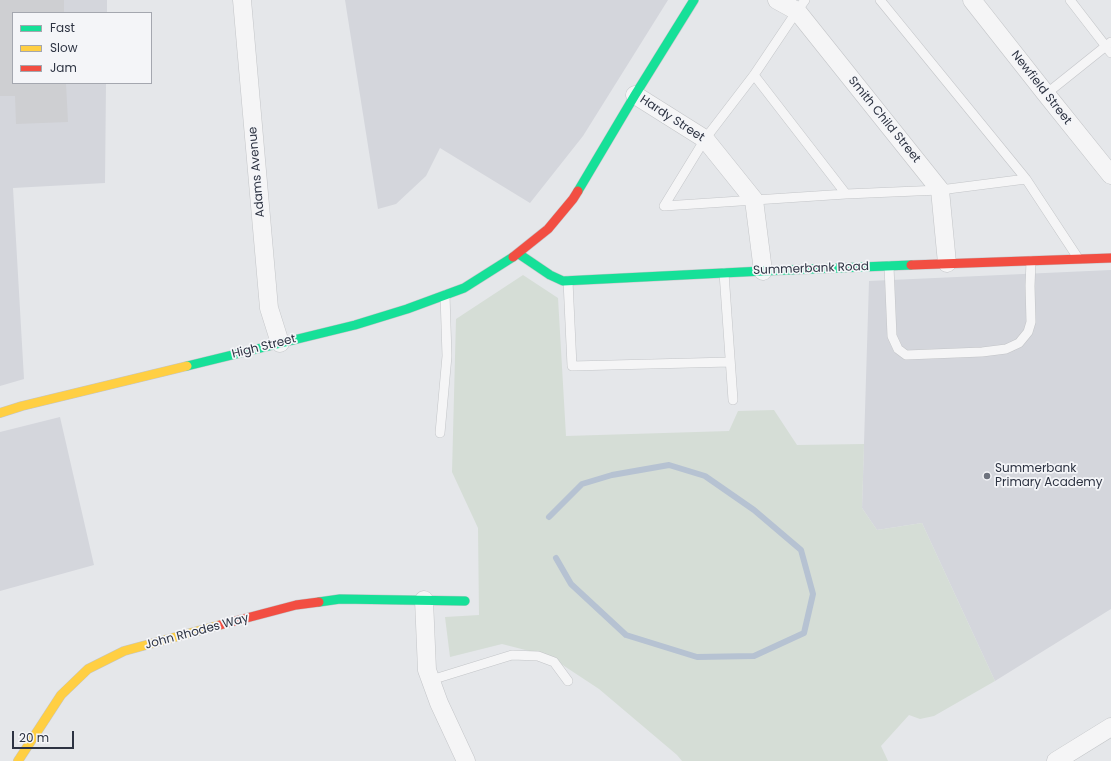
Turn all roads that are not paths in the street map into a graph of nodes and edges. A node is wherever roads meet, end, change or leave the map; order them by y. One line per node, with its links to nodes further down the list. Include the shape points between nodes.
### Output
1 (242, 0): 28 (street, Adams Avenue, via 269,308)
2 (694, 0): 11 (street, High Street)
3 (777, 0): 7 (street, Smith Child Street)
4 (880, 0): 14 (lane)
5 (972, 0): 10 (street, Newfield Street)
6 (1070, 0): 8 (lane)
7 (801, 5): 9 (lane); 15 (street, Smith Child Street)
8 (1109, 47): 10 (lane)
9 (754, 75): 12 (lane); 16 (lane)
10 (1046, 94): 13 (street, Newfield Street)
11 (634, 95): 12 (street, Hardy Street); 18 (street, High Street, via 573,199 548,229)
12 (705, 139): 17 (street, Hardy Street); 17 (lane, via 664,206)
13 (1111, 175)
14 (1026, 179): 15 (lane); 20 (lane)
15 (940, 190): 16 (lane); 22 (street)
16 (846, 194): 17 (lane)
17 (754, 200): 24 (street)
18 (519, 254): 26 (street, Summerbank Road, via 550,275); 27 (street, High Street, via 464,288)
19 (1111, 258): 20 (street, Summerbank Road)
20 (1078, 259): 21 (street, Summerbank Road)
21 (1032, 261): 22 (street, Summerbank Road); 23 (lane, via 1031,322 1028,332 1019,343 1006,349 982,352 906,355 898,349 892,336)
22 (947, 264): 23 (street, Summerbank Road)
23 (889, 266): 24 (street, Summerbank Road)
24 (764, 271): 25 (street, Summerbank Road)
25 (724, 273): 26 (street, Summerbank Road); 29 (lane)
26 (568, 281): 29 (lane, via 572,366)
27 (445, 295): 28 (street, High Street, via 355,325); 32 (lane, via 447,356)
28 (280, 343): 31 (street, High Street)
29 (730, 362): 30 (lane)
30 (733, 400)
31 (0, 412)
32 (440, 433)
33 (424, 600): 34 (street, John Rhodes Way); 35 (street, via 427,670); 38 (street, John Rhodes Way, via 340,599 296,605 124,651 88,669 61,695)
34 (465, 601)
35 (431, 680): 36 (lane, via 512,655 538,656 554,662); 39 (street)
36 (568, 681)
37 (1111, 727): 40 (street)
38 (18, 761)
39 (466, 761)
40 (1056, 761)

